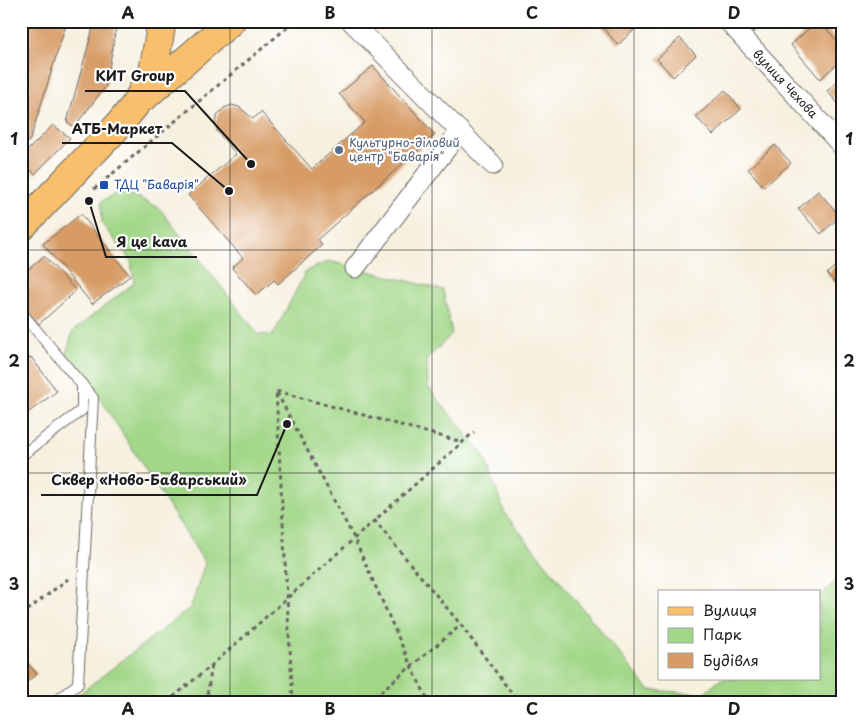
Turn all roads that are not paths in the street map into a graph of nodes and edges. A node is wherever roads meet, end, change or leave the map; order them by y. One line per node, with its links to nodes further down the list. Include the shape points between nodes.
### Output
1 (162, 21): 5 (main road, via 153,72)
2 (231, 21): 5 (main road)
3 (351, 21): 6 (street)
4 (728, 21): 7 (street, вулиця Чехова)
5 (135, 105): 9 (main road)
6 (460, 132): 8 (street); 10 (street)
7 (842, 146)
8 (493, 165)
9 (21, 227)
10 (355, 268)
11 (21, 312): 12 (lane)
12 (82, 384): 13 (lane, via 82,410); 14 (lane, via 93,398 78,684)
13 (21, 456)
14 (55, 702)

